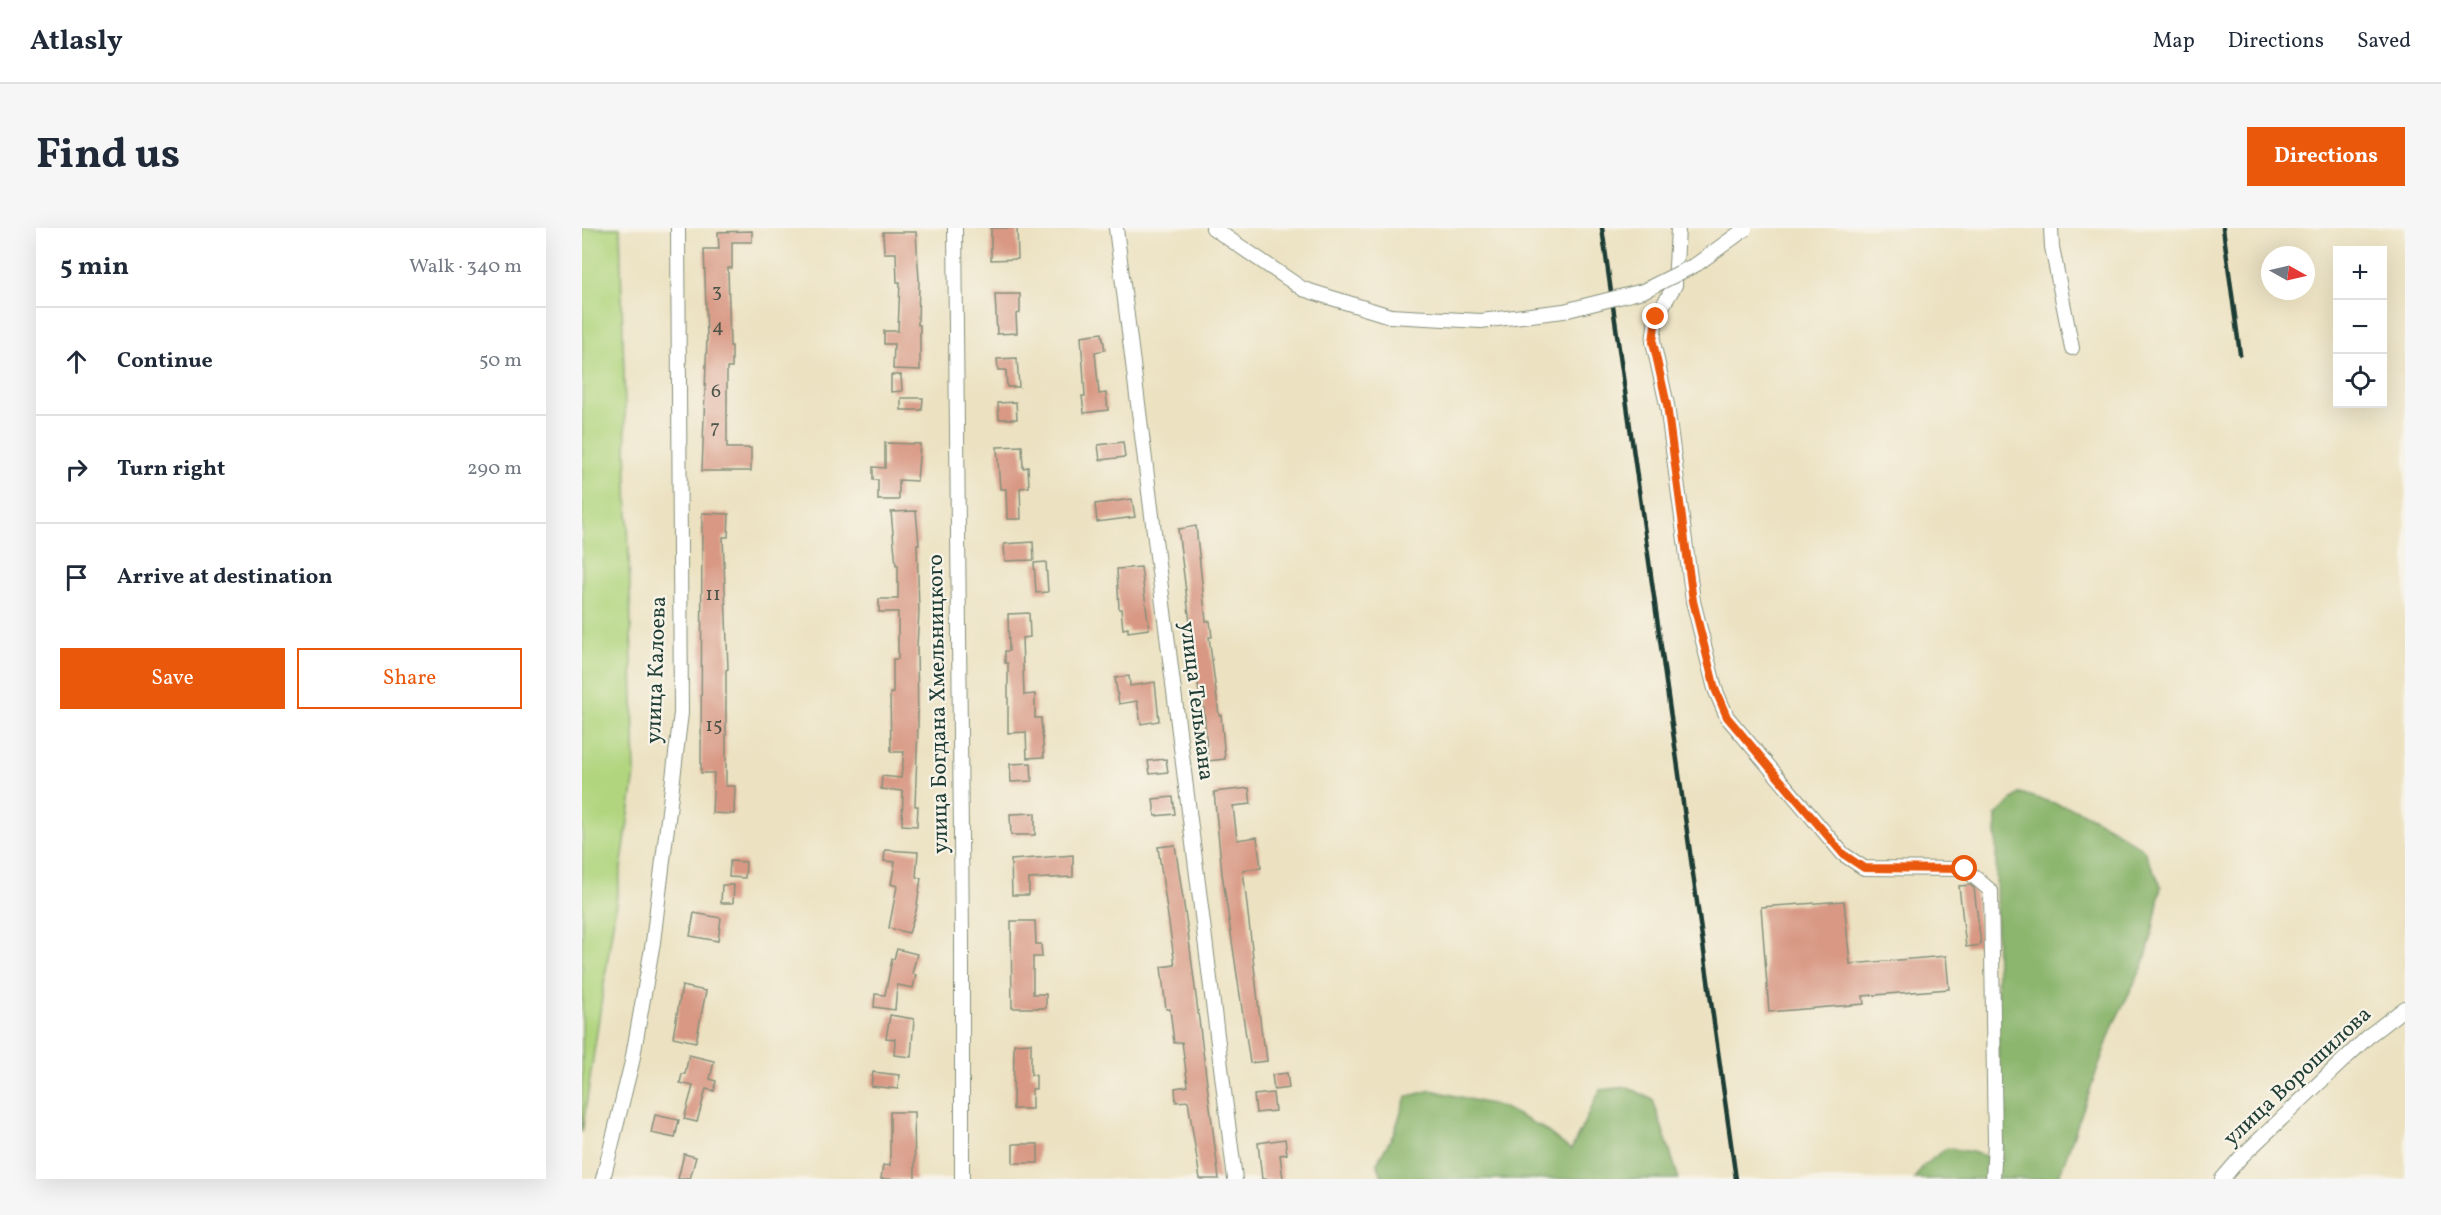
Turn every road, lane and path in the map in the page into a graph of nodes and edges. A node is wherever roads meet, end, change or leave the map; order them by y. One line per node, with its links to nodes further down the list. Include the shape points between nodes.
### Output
1 (678, 228): 10 (street, улица Калоева, via 681,713 653,942 632,1062)
2 (955, 228): 11 (street, улица Богдана Хмельницкого)
3 (1116, 228): 12 (street, улица Тельмана)
4 (1213, 228): 6 (street, bridge, via 1303,289 1390,316 1481,321 1564,310 1643,291 1697,264)
5 (1678, 228): 13 (street, via 1675,285 1656,317 1653,342 1667,405 1693,601 1715,689 1727,717 1843,854 1864,868 1965,869 1991,891)
6 (1746, 228)
7 (2051, 228): 8 (street)
8 (2072, 348)
9 (2405, 1008): 14 (street, улица Ворошилова, via 2371,1034)
10 (603, 1179)
11 (962, 1179)
12 (1235, 1179)
13 (1993, 1179)
14 (2222, 1179)

